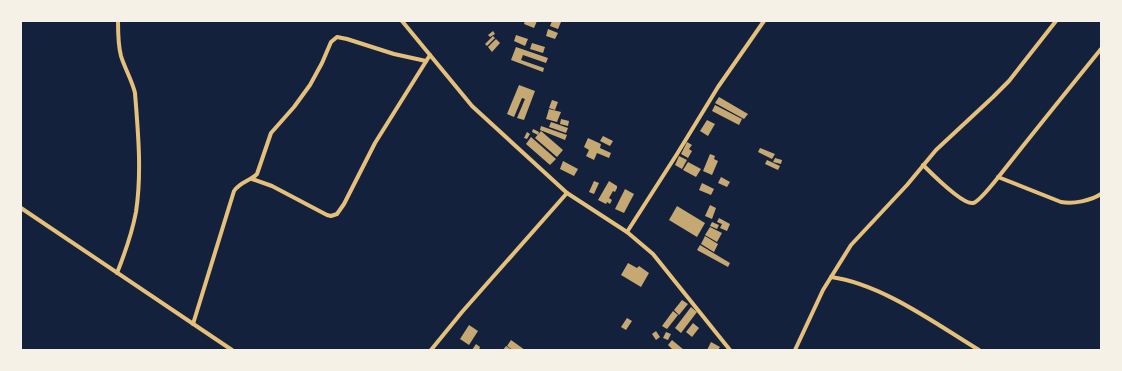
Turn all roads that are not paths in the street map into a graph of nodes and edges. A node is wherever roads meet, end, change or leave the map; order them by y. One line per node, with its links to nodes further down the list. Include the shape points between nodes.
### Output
1 (118, 21): 15 (street, via 121,55 135,92 139,162 136,212)
2 (402, 21): 6 (street)
3 (764, 21): 14 (street, via 718,87)
4 (1056, 21): 8 (street, via 1009,81)
5 (1101, 49): 9 (street)
6 (430, 55): 7 (street); 11 (street, via 472,106)
7 (426, 61): 10 (street, via 340,37 334,38 310,85 271,133 261,167); 10 (street, via 337,214 327,215 272,186)
8 (922, 165): 9 (street, via 960,199 969,203 976,202); 16 (street, via 847,250)
9 (998, 177): 12 (street, via 1061,202 1092,199)
10 (252, 179): 17 (street, via 240,183 234,191)
11 (567, 192): 14 (street); 19 (street)
12 (1101, 194)
13 (21, 208): 15 (street)
14 (627, 232): 20 (street, via 666,269)
15 (117, 273): 17 (street)
16 (831, 276): 21 (street); 22 (street, via 859,283 880,292)
17 (193, 324): 18 (street)
18 (232, 350)
19 (431, 350)
20 (730, 350)
21 (795, 350)
22 (979, 350)

